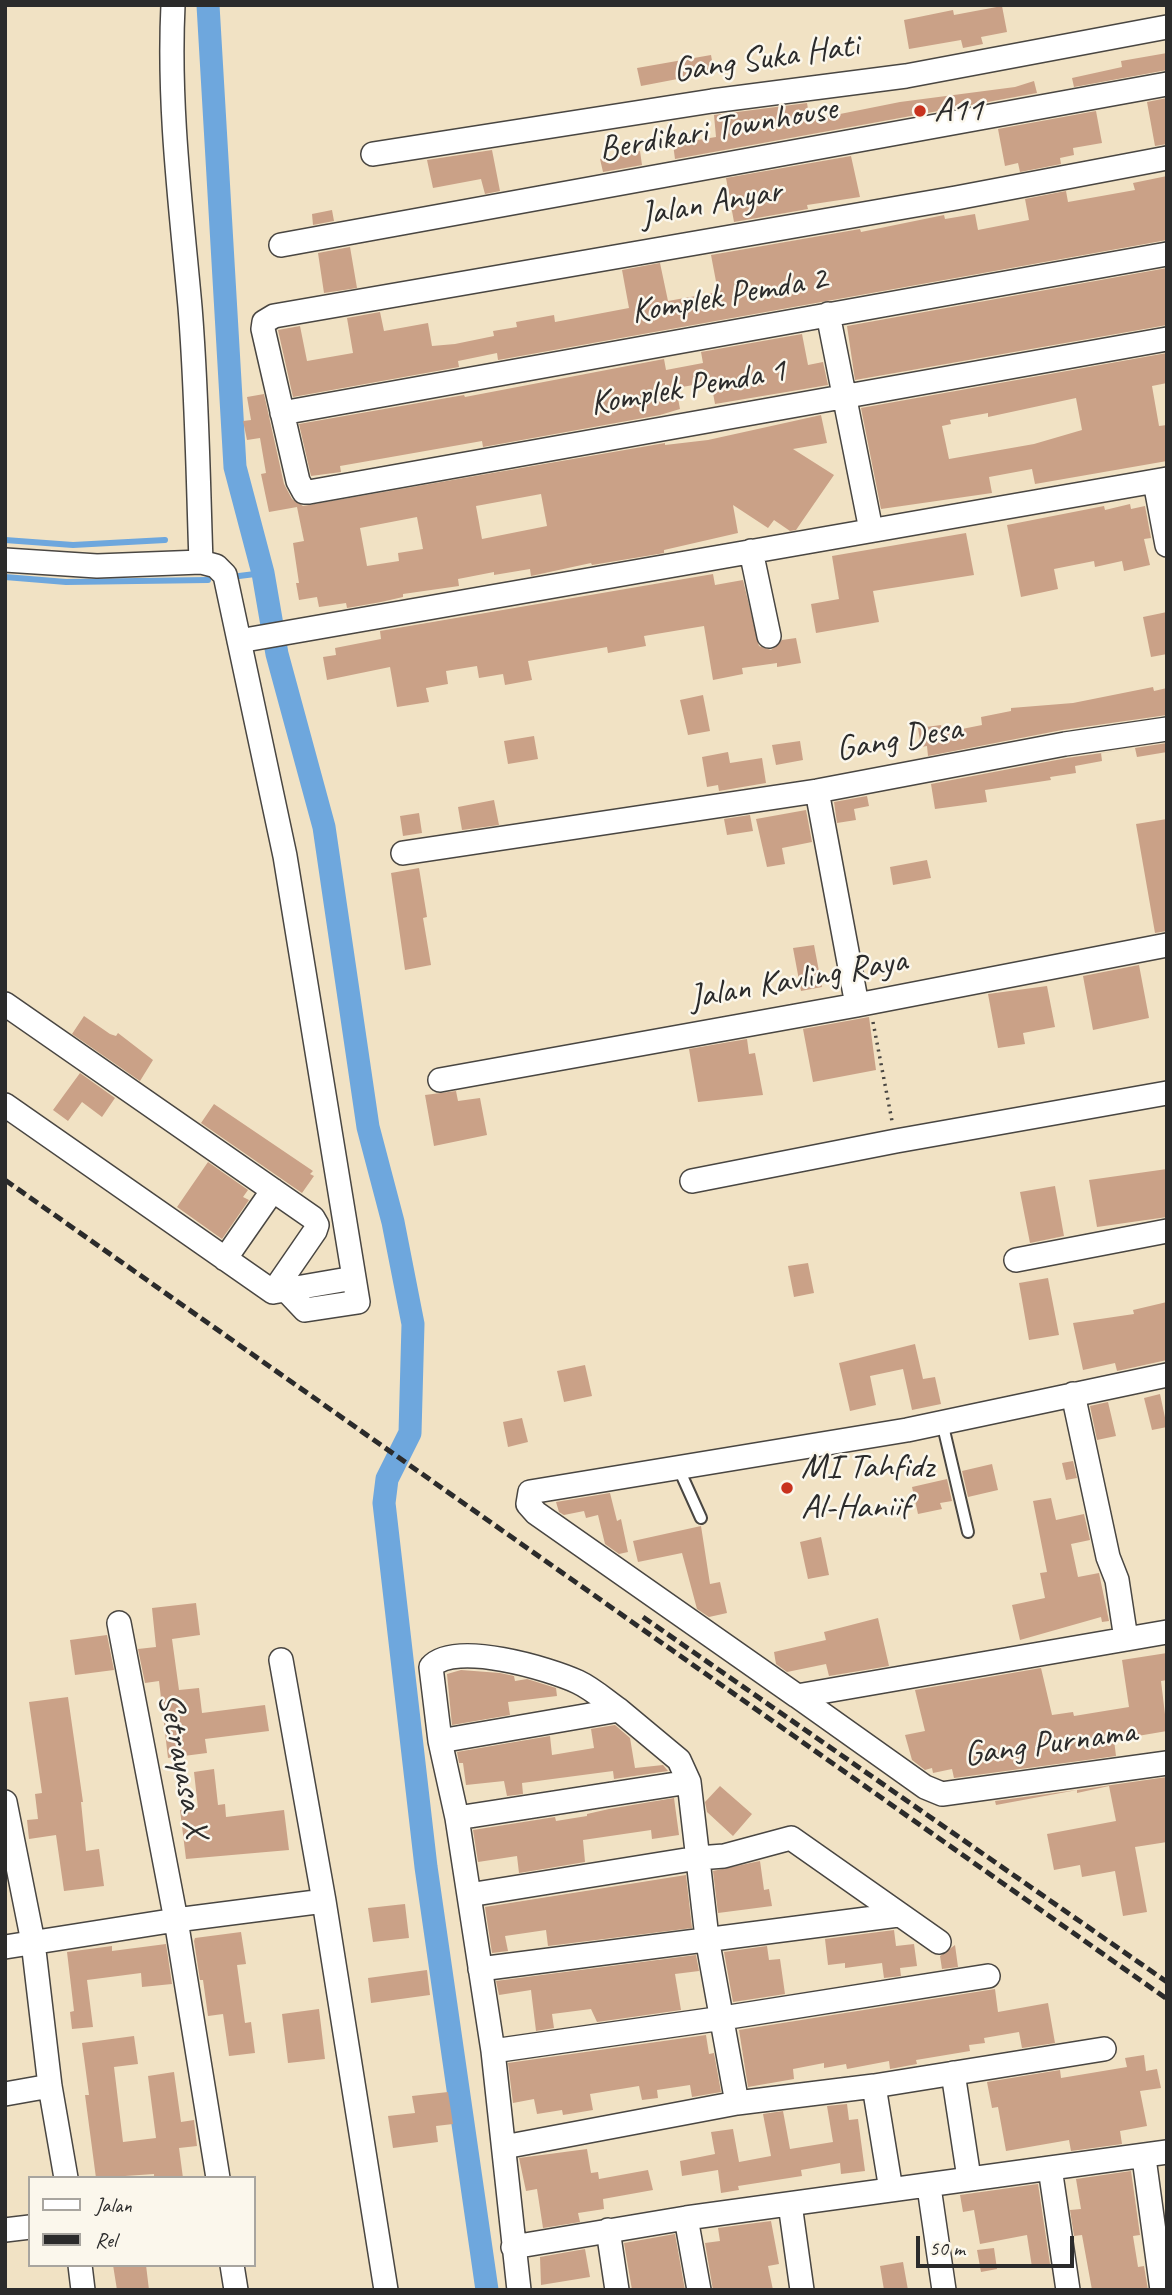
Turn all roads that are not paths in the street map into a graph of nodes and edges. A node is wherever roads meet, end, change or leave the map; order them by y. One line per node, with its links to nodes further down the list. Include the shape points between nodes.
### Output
1 (173, 5): 17 (street, via 176,167 190,309)
2 (1167, 27): 4 (street, Gang Suka Hati, via 906,76)
3 (1167, 85): 6 (street, Berdikari Townhouse)
4 (373, 154)
5 (1167, 158): 11 (street, Jalan Anyar, via 268,317 263,329)
6 (281, 245)
7 (1167, 254): 8 (street, Komplek Pemda 2)
8 (828, 314): 10 (street); 11 (street, Komplek Pemda 2)
9 (1167, 340): 10 (street, Komplek Pemda 1)
10 (845, 395): 11 (street, Komplek Pemda 1, via 309,492 304,492 298,481); 13 (street)
11 (292, 410)
12 (1161, 480): 13 (street); 14 (street)
13 (872, 530): 15 (street)
14 (1167, 545)
15 (751, 551): 18 (street); 19 (street)
16 (5, 560): 17 (street, via 97,566)
17 (201, 562): 19 (street, via 216,566 225,575)
18 (769, 636)
19 (239, 641): 34 (street, via 290,883)
20 (1167, 729): 21 (street, Gang Desa)
21 (817, 791): 22 (street); 25 (street, Gang Desa)
22 (403, 853)
23 (1167, 945): 25 (street, Jalan Kavling Raya)
24 (5, 1004): 30 (street)
25 (863, 1004): 26 (street, Jalan Kavling Raya)
26 (440, 1080)
27 (1167, 1093): 29 (street)
28 (5, 1105): 32 (street)
29 (692, 1181)
30 (273, 1190): 32 (street); 35 (street, via 317,1225)
31 (1167, 1231): 33 (street)
32 (225, 1259): 35 (street)
33 (1016, 1261)
34 (354, 1278): 35 (street); 35 (street, via 358,1302 305,1310)
35 (280, 1291)
36 (1167, 1375): 37 (street)
37 (1073, 1394): 38 (street); 44 (street, via 1117,1580)
38 (942, 1422): 39 (street); 41 (lane)
39 (678, 1467): 40 (lane); 46 (street, via 533,1490 527,1495 528,1504)
40 (701, 1518)
41 (968, 1532)
42 (119, 1623): 57 (street, Setrayasa X)
43 (1167, 1632): 44 (street)
44 (1126, 1639): 46 (street)
45 (281, 1660): 55 (street)
46 (797, 1696): 49 (street, Gang Purnama, via 942,1794)
47 (619, 1710): 48 (street); 48 (street, via 579,1682 507,1660 481,1656 445,1659 434,1664 430,1674); 50 (street, via 679,1760)
48 (440, 1741): 52 (street)
49 (1167, 1763)
50 (689, 1782): 52 (street); 53 (street)
51 (5, 1802): 59 (street)
52 (457, 1818): 54 (street)
53 (698, 1858): 54 (street); 56 (street, via 793,1838); 58 (street)
54 (469, 1895): 62 (street)
55 (324, 1901): 57 (street); 91 (street)
56 (898, 1915): 58 (street); 60 (street)
57 (176, 1920): 59 (street); 77 (street, Setrayasa X)
58 (707, 1938): 62 (street); 64 (street)
59 (33, 1942): 61 (street); 68 (street)
60 (939, 1942)
61 (5, 1947)
62 (480, 1969): 66 (street)
63 (988, 1976): 64 (street)
64 (723, 2018): 66 (street); 71 (street)
65 (1104, 2049): 67 (street)
66 (493, 2051): 72 (street)
67 (953, 2073): 69 (street); 78 (street)
68 (50, 2086): 70 (street); 76 (street)
69 (873, 2087): 71 (street); 80 (street)
70 (5, 2094)
71 (737, 2103): 72 (street)
72 (504, 2147): 86 (street)
73 (1167, 2152): 74 (street)
74 (1144, 2158): 75 (street); 98 (street)
75 (1050, 2168): 78 (street); 97 (street)
76 (66, 2176)
77 (218, 2176)
78 (969, 2178): 79 (street)
79 (929, 2187): 80 (street); 96 (street)
80 (891, 2189): 81 (street)
81 (790, 2204): 82 (street); 95 (street)
82 (686, 2218): 85 (street); 94 (street)
83 (28, 2227): 84 (street)
84 (5, 2230)
85 (608, 2230): 86 (street); 93 (street)
86 (513, 2247): 92 (street)
87 (80, 2267): 89 (street)
88 (232, 2267): 90 (street)
89 (83, 2290)
90 (236, 2290)
91 (386, 2290)
92 (519, 2290)
93 (617, 2290)
94 (699, 2290)
95 (802, 2290)
96 (944, 2290)
97 (1069, 2290)
98 (1162, 2290)

